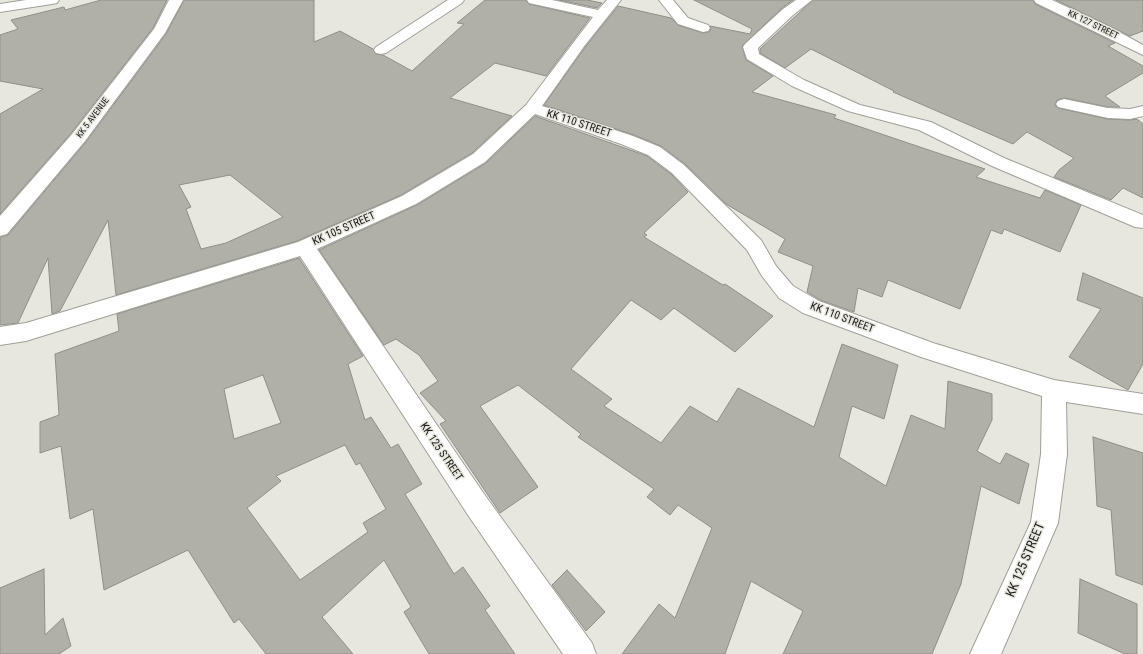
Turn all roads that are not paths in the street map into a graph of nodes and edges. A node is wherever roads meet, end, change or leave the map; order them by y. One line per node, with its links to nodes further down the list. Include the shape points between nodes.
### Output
1 (52, 0): 9 (street)
2 (176, 0): 18 (street, KK 5 AVENUE, via 160,30 79,137)
3 (457, 0): 12 (street)
4 (534, 0): 10 (street)
5 (614, 0): 10 (street, KK 105 STREET)
6 (666, 0): 11 (street, via 683,21)
7 (805, 0): 17 (street, via 750,47 752,56 798,83 854,108 924,126 998,162)
8 (1042, 0): 13 (street, KK 127 STREET)
9 (0, 8)
10 (601, 15): 15 (street, KK 105 STREET)
11 (703, 28)
12 (381, 50)
13 (1143, 51)
14 (1064, 104): 16 (street, via 1108,113)
15 (532, 108): 19 (street, KK 105 STREET, via 479,158 409,200); 21 (street, KK 110 STREET, via 654,151 678,169 754,245 786,292 811,307 929,351)
16 (1143, 112)
17 (1143, 225)
18 (0, 229)
19 (305, 247): 20 (street, KK 105 STREET, via 26,332); 23 (street, KK 125 STREET, via 475,502)
20 (0, 336)
21 (1054, 390): 22 (street, KK 110 STREET); 24 (street, KK 125 STREET, via 1054,454 1044,523)
22 (1143, 404)
23 (581, 654)
24 (985, 654)

